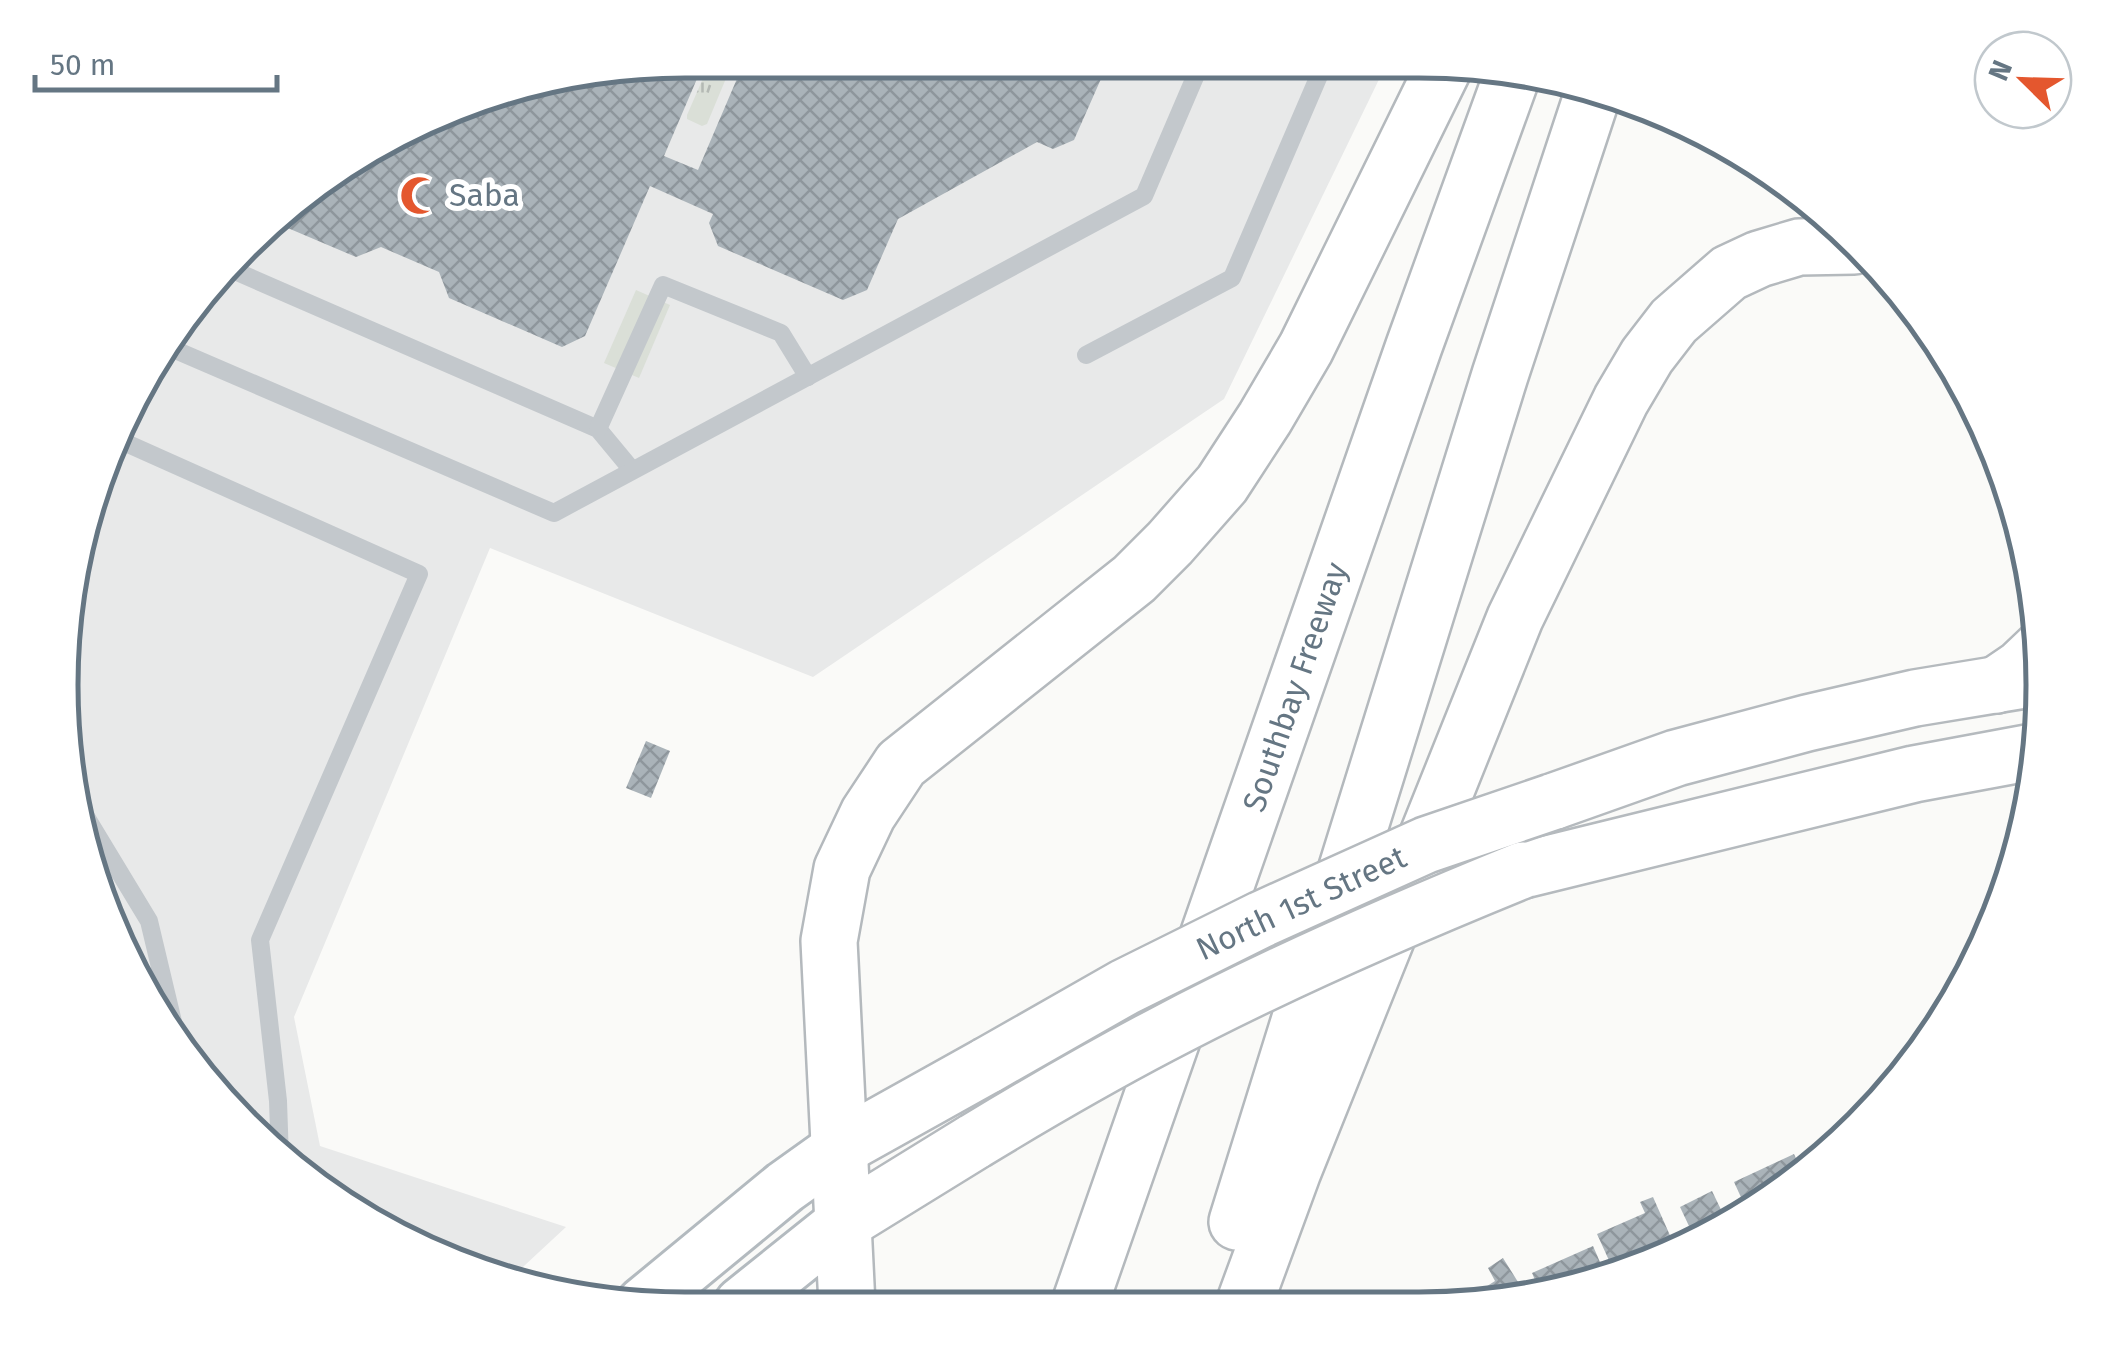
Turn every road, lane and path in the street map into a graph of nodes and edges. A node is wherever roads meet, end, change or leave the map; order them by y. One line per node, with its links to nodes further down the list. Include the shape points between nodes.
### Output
1 (1194, 78): 10 (lane, via 1144,196)
2 (1318, 78): 9 (lane, via 1232,278)
3 (1439, 79): 19 (main road, via 1306,348 1222,484 1134,579 901,764 868,814 842,869 828,941)
4 (1509, 85): 24 (main road, Southbay Freeway)
5 (1590, 102): 25 (main road)
6 (1839, 246): 26 (main road, via 1800,247 1729,273 1674,321 1621,400 1515,618)
7 (239, 273): 11 (lane)
8 (178, 351): 13 (lane, via 554,513)
9 (1086, 355)
10 (808, 377): 11 (lane, via 781,333 663,286); 13 (lane)
11 (598, 429): 13 (lane)
12 (128, 444): 18 (lane, via 419,574 260,940)
13 (632, 470)
14 (2016, 682): 19 (main road, North 1st Street, bridge, via 1915,698 1732,742 1426,845 1126,987)
15 (2021, 754): 20 (main road, North 1st Street, bridge, via 1523,870 1160,1035)
16 (96, 833): 17 (lane, via 149,920)
17 (169, 1004)
18 (279, 1137)
19 (840, 1146): 20 (main road); 21 (main road, North 1st Street)
20 (842, 1223): 22 (main road, North 1st Street); 23 (main road)
21 (659, 1291)
22 (756, 1292)
23 (846, 1292)
24 (1084, 1292)
25 (1215, 1292)
26 (1248, 1292)

